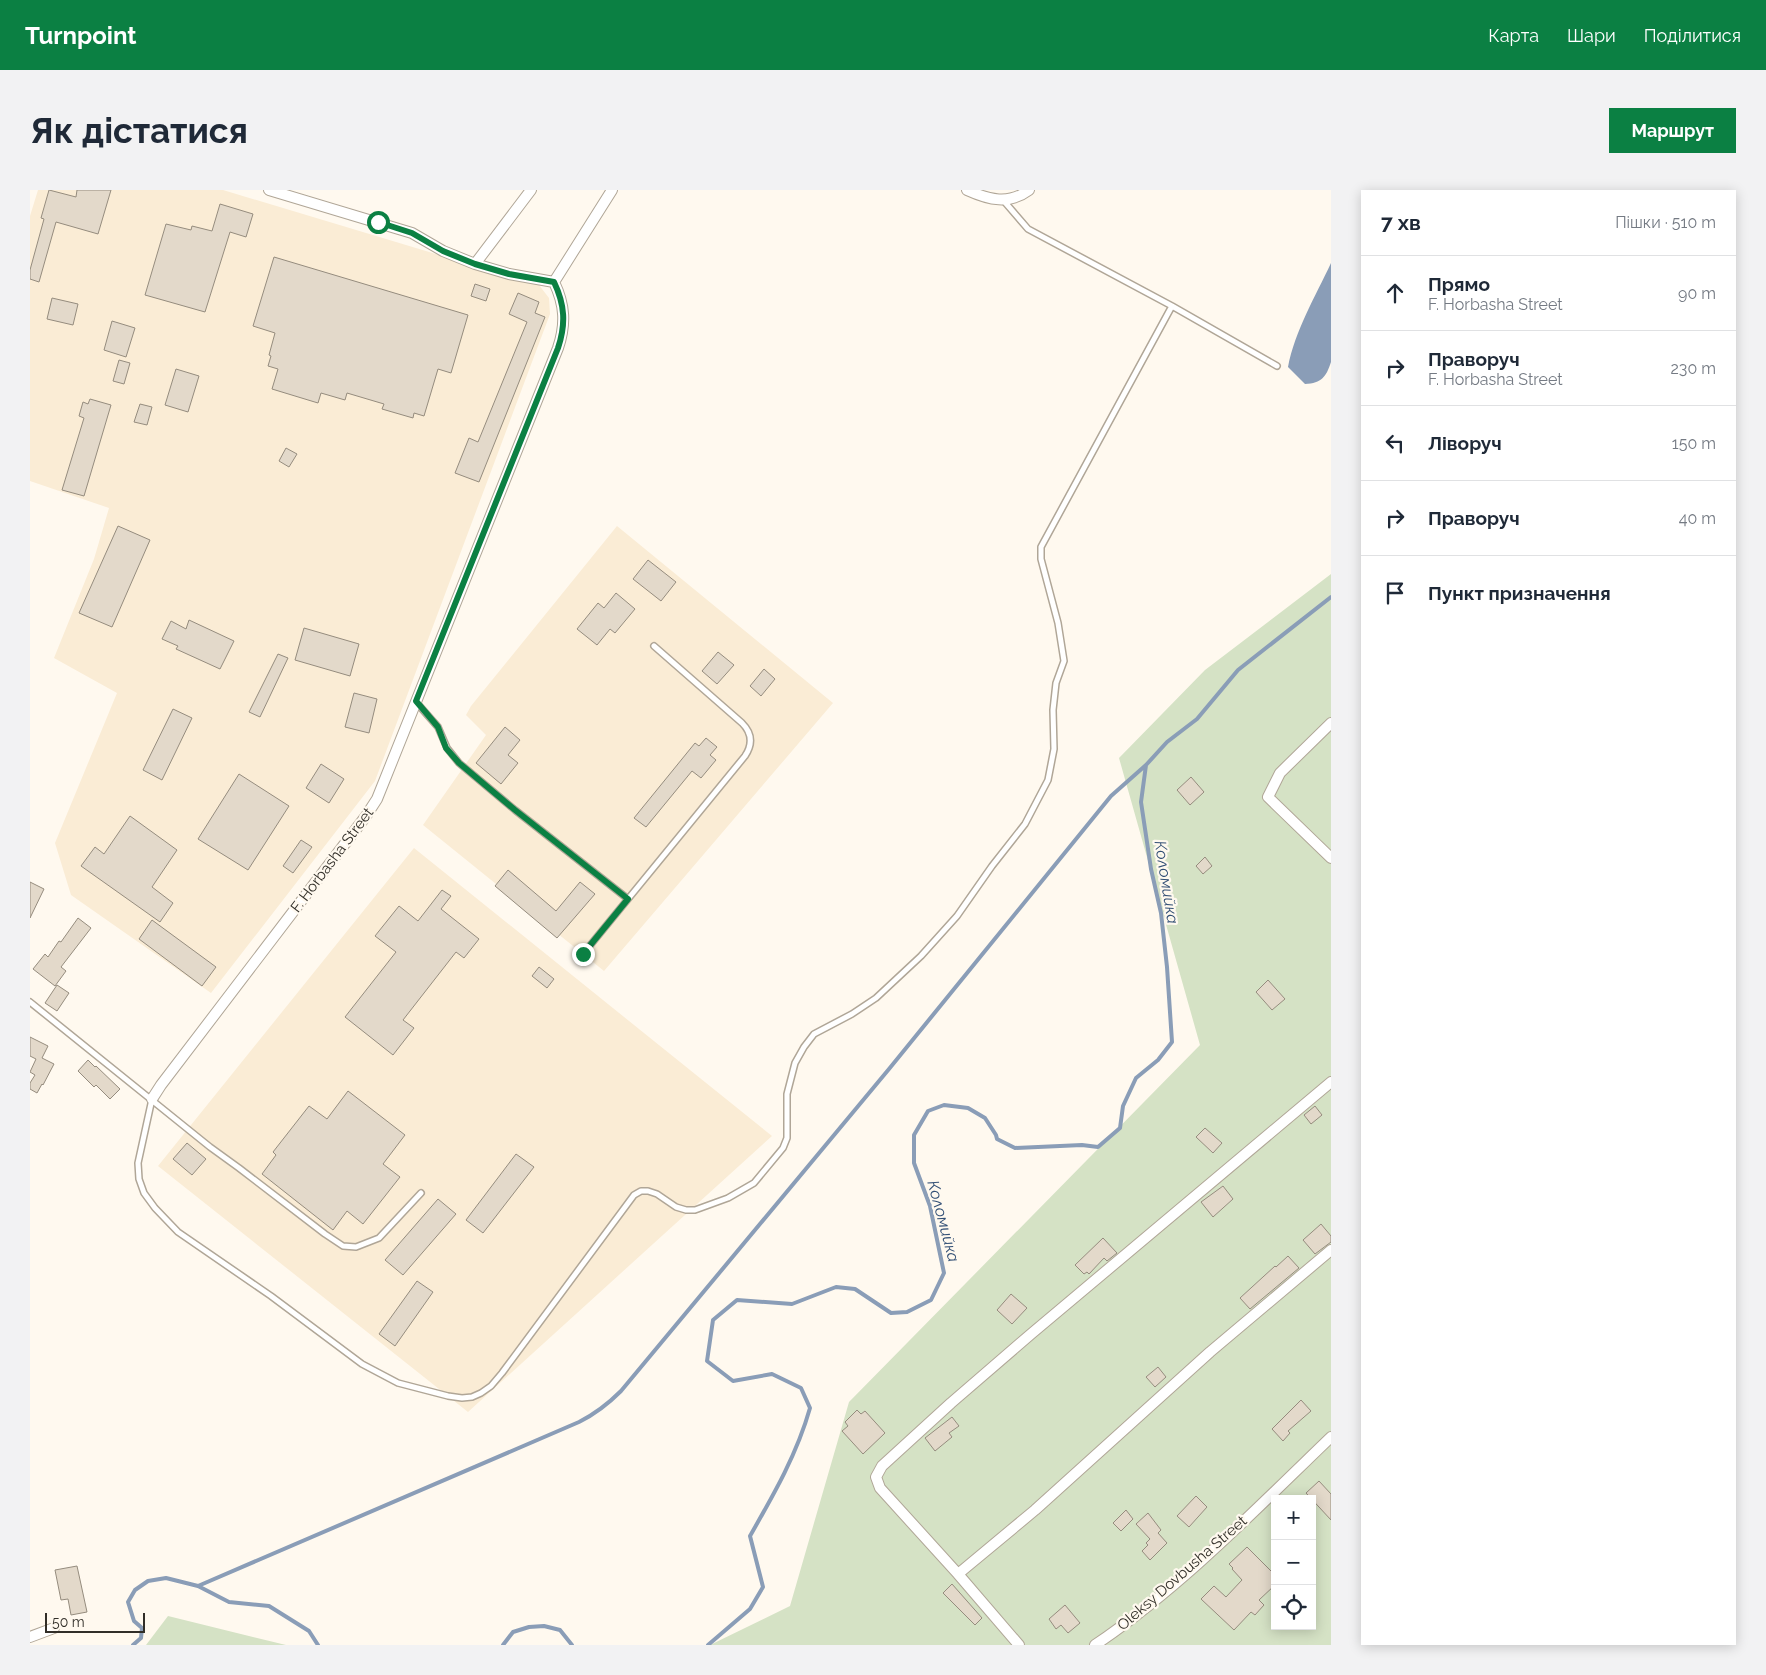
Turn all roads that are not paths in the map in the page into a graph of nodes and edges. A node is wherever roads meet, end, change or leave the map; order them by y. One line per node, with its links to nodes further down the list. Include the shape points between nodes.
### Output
1 (269, 190): 7 (street, via 412,233)
2 (531, 190): 7 (street)
3 (612, 190): 8 (street)
4 (967, 190): 6 (street)
5 (1029, 190): 6 (street)
6 (1003, 200): 9 (lane, via 1028,229)
7 (475, 264): 8 (street)
8 (554, 282): 12 (street, F. Horbasha Street, via 564,313 558,348)
9 (1172, 306): 10 (lane); 19 (lane, via 1041,547 1064,661 1056,683 1054,749 1048,780 1025,824 957,916 922,956 876,998 814,1034 804,1047 787,1094 787,1138 783,1148 754,1183 728,1198 695,1210 676,1207 648,1191 634,1195 491,1386 472,1397 462,1398 398,1383 378,1374 178,1232 155,1208 139,1179 138,1163)
10 (1277, 366)
11 (654, 646): 15 (lane, via 742,723 749,733 750,745 745,756)
12 (416, 701): 15 (lane, via 438,727 446,748 459,763); 19 (street, F. Horbasha Street, via 373,806)
13 (1331, 722): 14 (street, via 1280,774 1268,796)
14 (1331, 858)
15 (628, 899): 16 (lane)
16 (583, 954)
17 (30, 1002): 19 (lane)
18 (1331, 1082): 23 (street, via 1009,1353 882,1466 876,1477 880,1488)
19 (152, 1099): 20 (lane, via 210,1147 343,1246 356,1247 379,1238)
20 (421, 1193)
21 (1331, 1250): 23 (street)
22 (1331, 1437): 27 (street, Oleksy Dovbusha Street, via 1211,1553)
23 (958, 1574): 26 (street)
24 (54, 1628): 25 (street)
25 (30, 1637)
26 (1019, 1645)
27 (1095, 1645)

